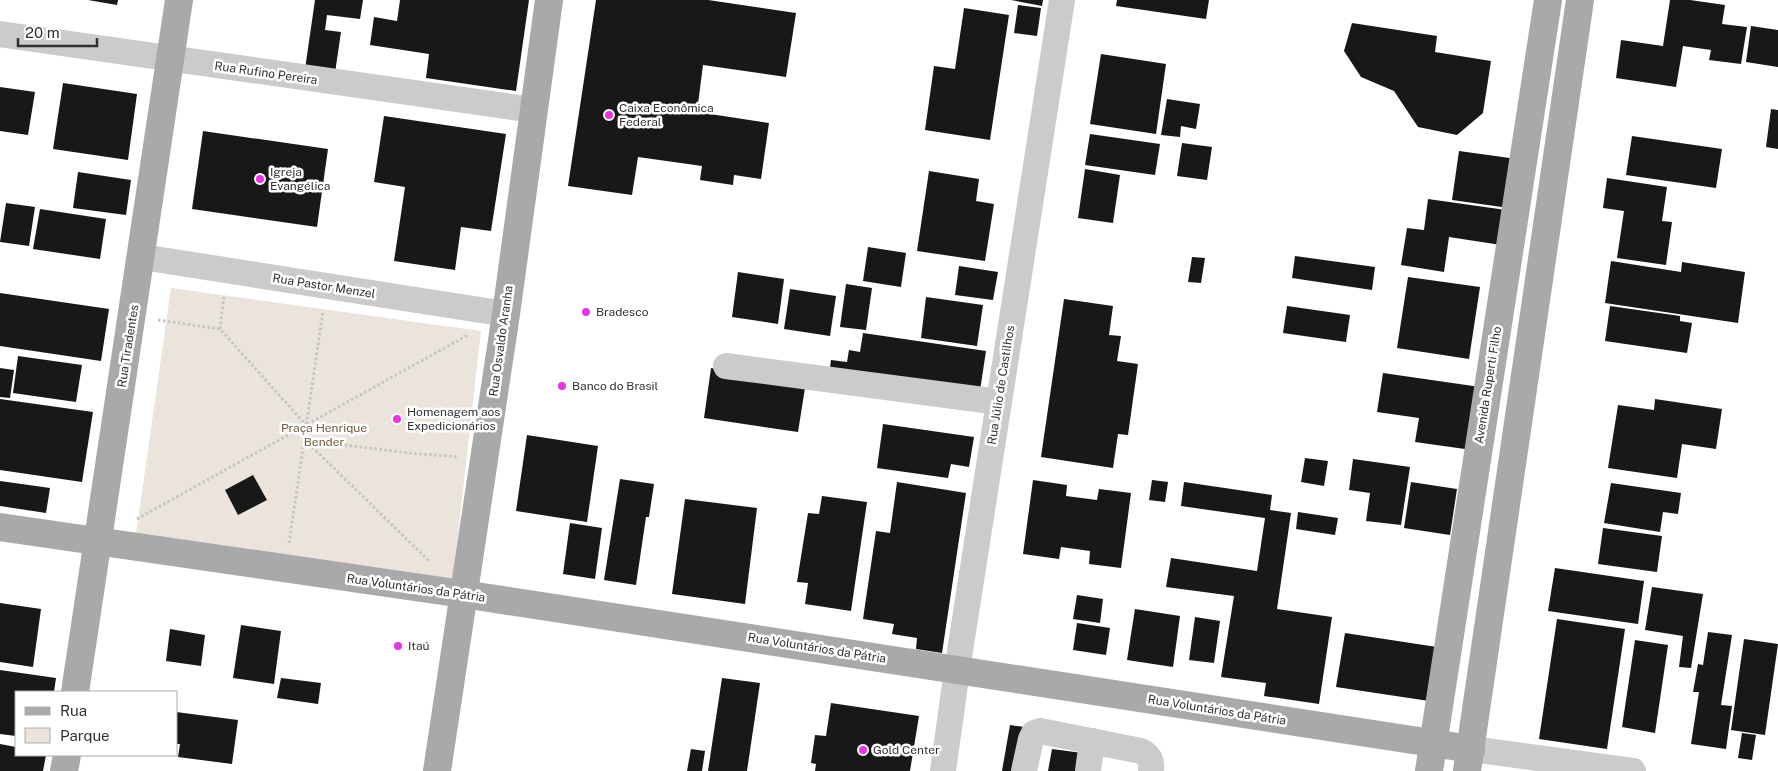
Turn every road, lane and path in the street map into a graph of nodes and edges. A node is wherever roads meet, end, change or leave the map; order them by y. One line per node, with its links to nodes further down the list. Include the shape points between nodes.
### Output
1 (179, 0): 7 (main road, Rua Tiradentes)
2 (549, 0): 8 (main road, Rua Osvaldo Aranha)
3 (1062, 0): 16 (street, Rua Júlio de Castilhos)
4 (1548, 0): 27 (main road, Avenida Ruperti Filho)
5 (1580, 0): 29 (main road)
6 (0, 34): 7 (street, Rua Rufino Pereira)
7 (170, 59): 8 (street, Rua Rufino Pereira); 9 (main road, Rua Tiradentes)
8 (533, 110): 12 (main road, Rua Osvaldo Aranha)
9 (142, 257): 10 (street, Rua Pastor Menzel); 13 (main road, Rua Tiradentes)
10 (226, 270): 11 (street, Rua Pastor Menzel); 14 (path)
11 (327, 286): 12 (street, Rua Pastor Menzel); 17 (path)
12 (506, 314): 17 (path); 19 (main road, Rua Osvaldo Aranha)
13 (133, 316): 14 (path); 21 (main road, Rua Tiradentes)
14 (220, 329): 17 (path)
15 (726, 366): 16 (street)
16 (999, 402): 24 (street, Rua Júlio de Castilhos)
17 (306, 425): 18 (path); 21 (path)
18 (304, 440): 19 (path); 22 (path); 23 (path)
19 (483, 460): 23 (main road, Rua Osvaldo Aranha)
20 (0, 527): 21 (main road, Rua Voluntários da Pátria)
21 (97, 541): 22 (main road, Rua Voluntários da Pátria); 25 (main road, Rua Tiradentes)
22 (285, 569): 23 (main road, Rua Voluntários da Pátria)
23 (463, 594): 24 (main road, Rua Voluntários da Pátria); 31 (main road, Rua Osvaldo Aranha)
24 (957, 670): 27 (main road, Rua Voluntários da Pátria); 32 (street, Rua Júlio de Castilhos)
25 (76, 691)
26 (1092, 741): 33 (street, via 1040,731 1034,733); 34 (street); 35 (street, via 1147,754 1152,761)
27 (1433, 743): 29 (main road, Rua Voluntários da Pátria); 36 (main road, Avenida Ruperti Filho)
28 (67, 756): 30 (main road)
29 (1469, 760): 37 (street, Rua Voluntários da Pátria)
30 (64, 771)
31 (437, 771)
32 (943, 771)
33 (1024, 771)
34 (1088, 771)
35 (1151, 771)
36 (1429, 771)
37 (1633, 771)

